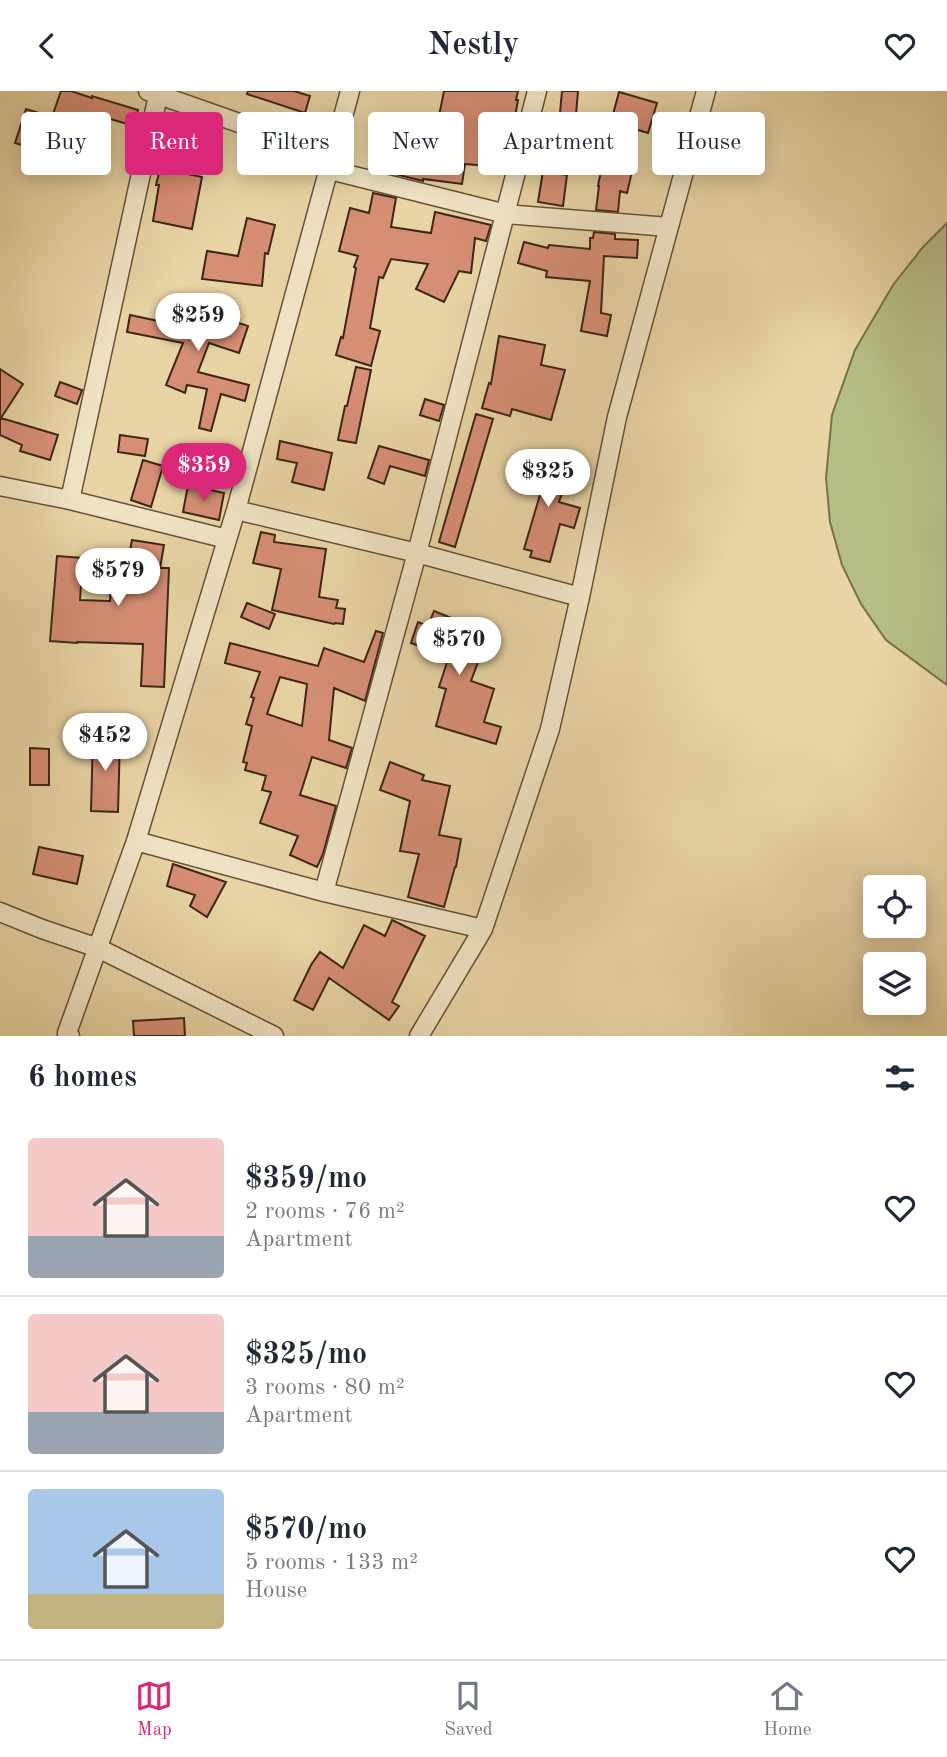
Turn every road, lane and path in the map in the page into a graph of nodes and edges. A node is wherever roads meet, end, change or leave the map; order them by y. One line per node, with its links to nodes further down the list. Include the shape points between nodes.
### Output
1 (350, 91): 5 (street)
2 (537, 91): 9 (street)
3 (706, 91): 10 (street)
4 (155, 92): 6 (street); 12 (street)
5 (344, 112)
6 (237, 125)
7 (354, 170): 9 (street)
8 (328, 175): 13 (street)
9 (506, 214): 10 (street); 15 (street)
10 (669, 227): 16 (street, via 617,417)
11 (0, 486): 12 (street)
12 (70, 500): 14 (street)
13 (236, 510): 14 (street); 15 (street)
14 (227, 539): 17 (street)
15 (417, 553): 16 (street); 18 (street)
16 (580, 597): 20 (street, via 550,729)
17 (136, 841): 18 (street); 21 (street)
18 (324, 892): 20 (street)
19 (0, 912): 21 (street)
20 (484, 929): 24 (street)
21 (98, 948): 22 (street); 23 (street)
22 (67, 1035)
23 (274, 1036)
24 (419, 1036)

